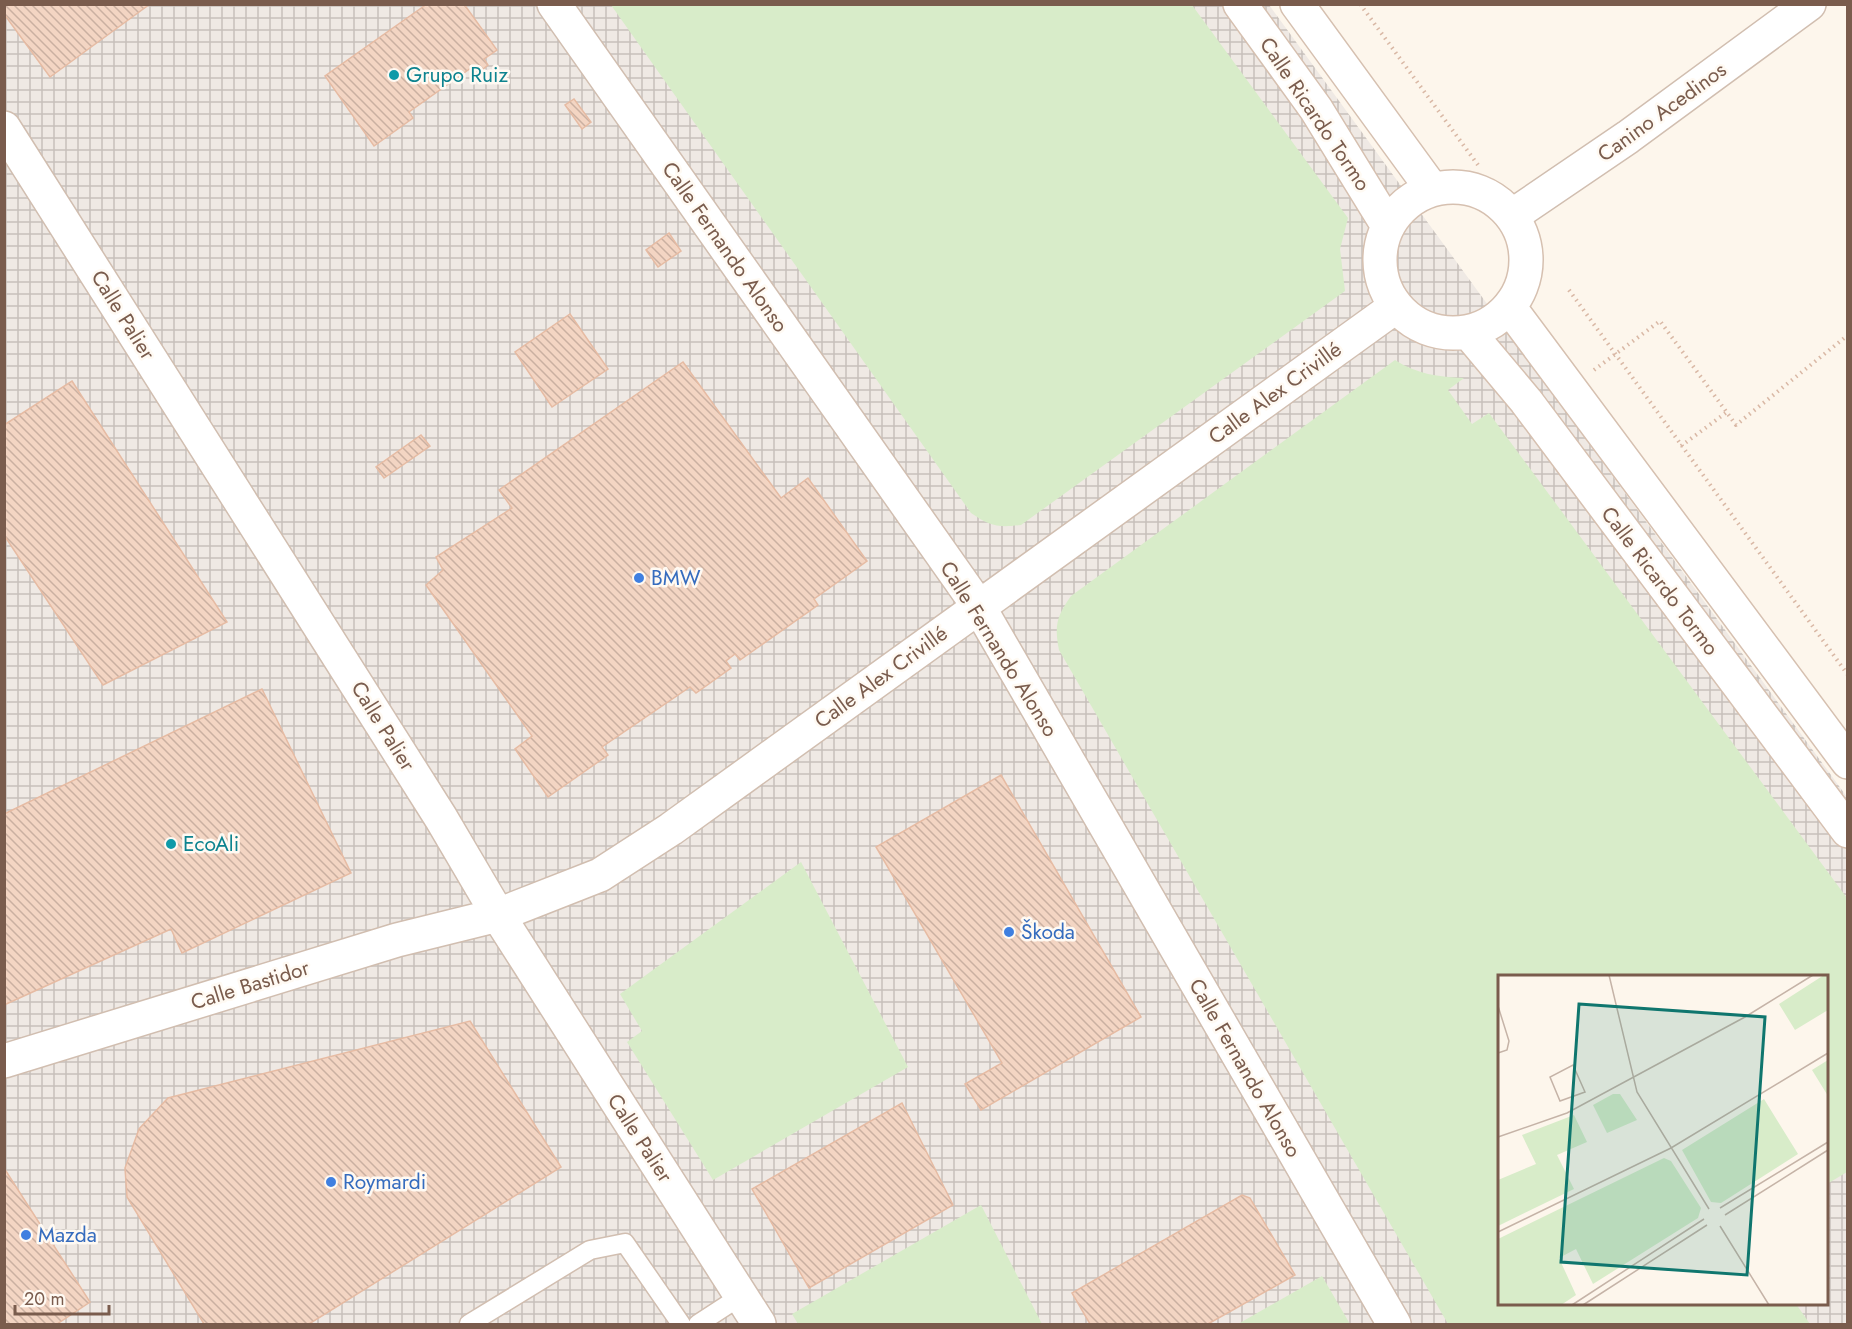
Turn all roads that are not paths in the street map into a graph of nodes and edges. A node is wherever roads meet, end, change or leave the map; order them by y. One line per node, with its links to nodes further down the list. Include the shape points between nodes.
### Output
1 (554, 4): 12 (street, Calle Fernando Alonso)
2 (1240, 4): 8 (street, Calle Ricardo Tormo, via 1316,108)
3 (1297, 4): 6 (street)
4 (1809, 4): 7 (street, Canino Acedinos, via 1628,137)
5 (4, 128): 15 (street, Calle Palier, via 441,818)
6 (1432, 189): 7 (street, via 1454,186 1476,190 1496,200); 8 (street, via 1414,197)
7 (1512, 216): 10 (street, via 1523,238 1527,262 1522,286)
8 (1388, 226): 9 (street, via 1380,246 1379,267 1384,288)
9 (1395, 307): 11 (street, via 1410,321 1429,330); 12 (street, Calle Alex Crivillé)
10 (1510, 308): 11 (street, via 1491,324); 13 (street, Calle Ricardo Tormo)
11 (1469, 333): 14 (street, Calle Ricardo Tormo, via 1526,401)
12 (979, 607): 15 (street, Calle Alex Crivillé, via 600,876); 22 (street, Calle Fernando Alonso)
13 (1848, 762)
14 (1848, 831)
15 (498, 915): 16 (street, Calle Bastidor, via 397,940); 17 (street, Calle Palier)
16 (4, 1061)
17 (741, 1296): 20 (lane); 21 (street, Calle Palier)
18 (469, 1324): 19 (lane, via 590,1250 625,1243)
19 (681, 1324)
20 (698, 1324)
21 (759, 1324)
22 (1394, 1324)

